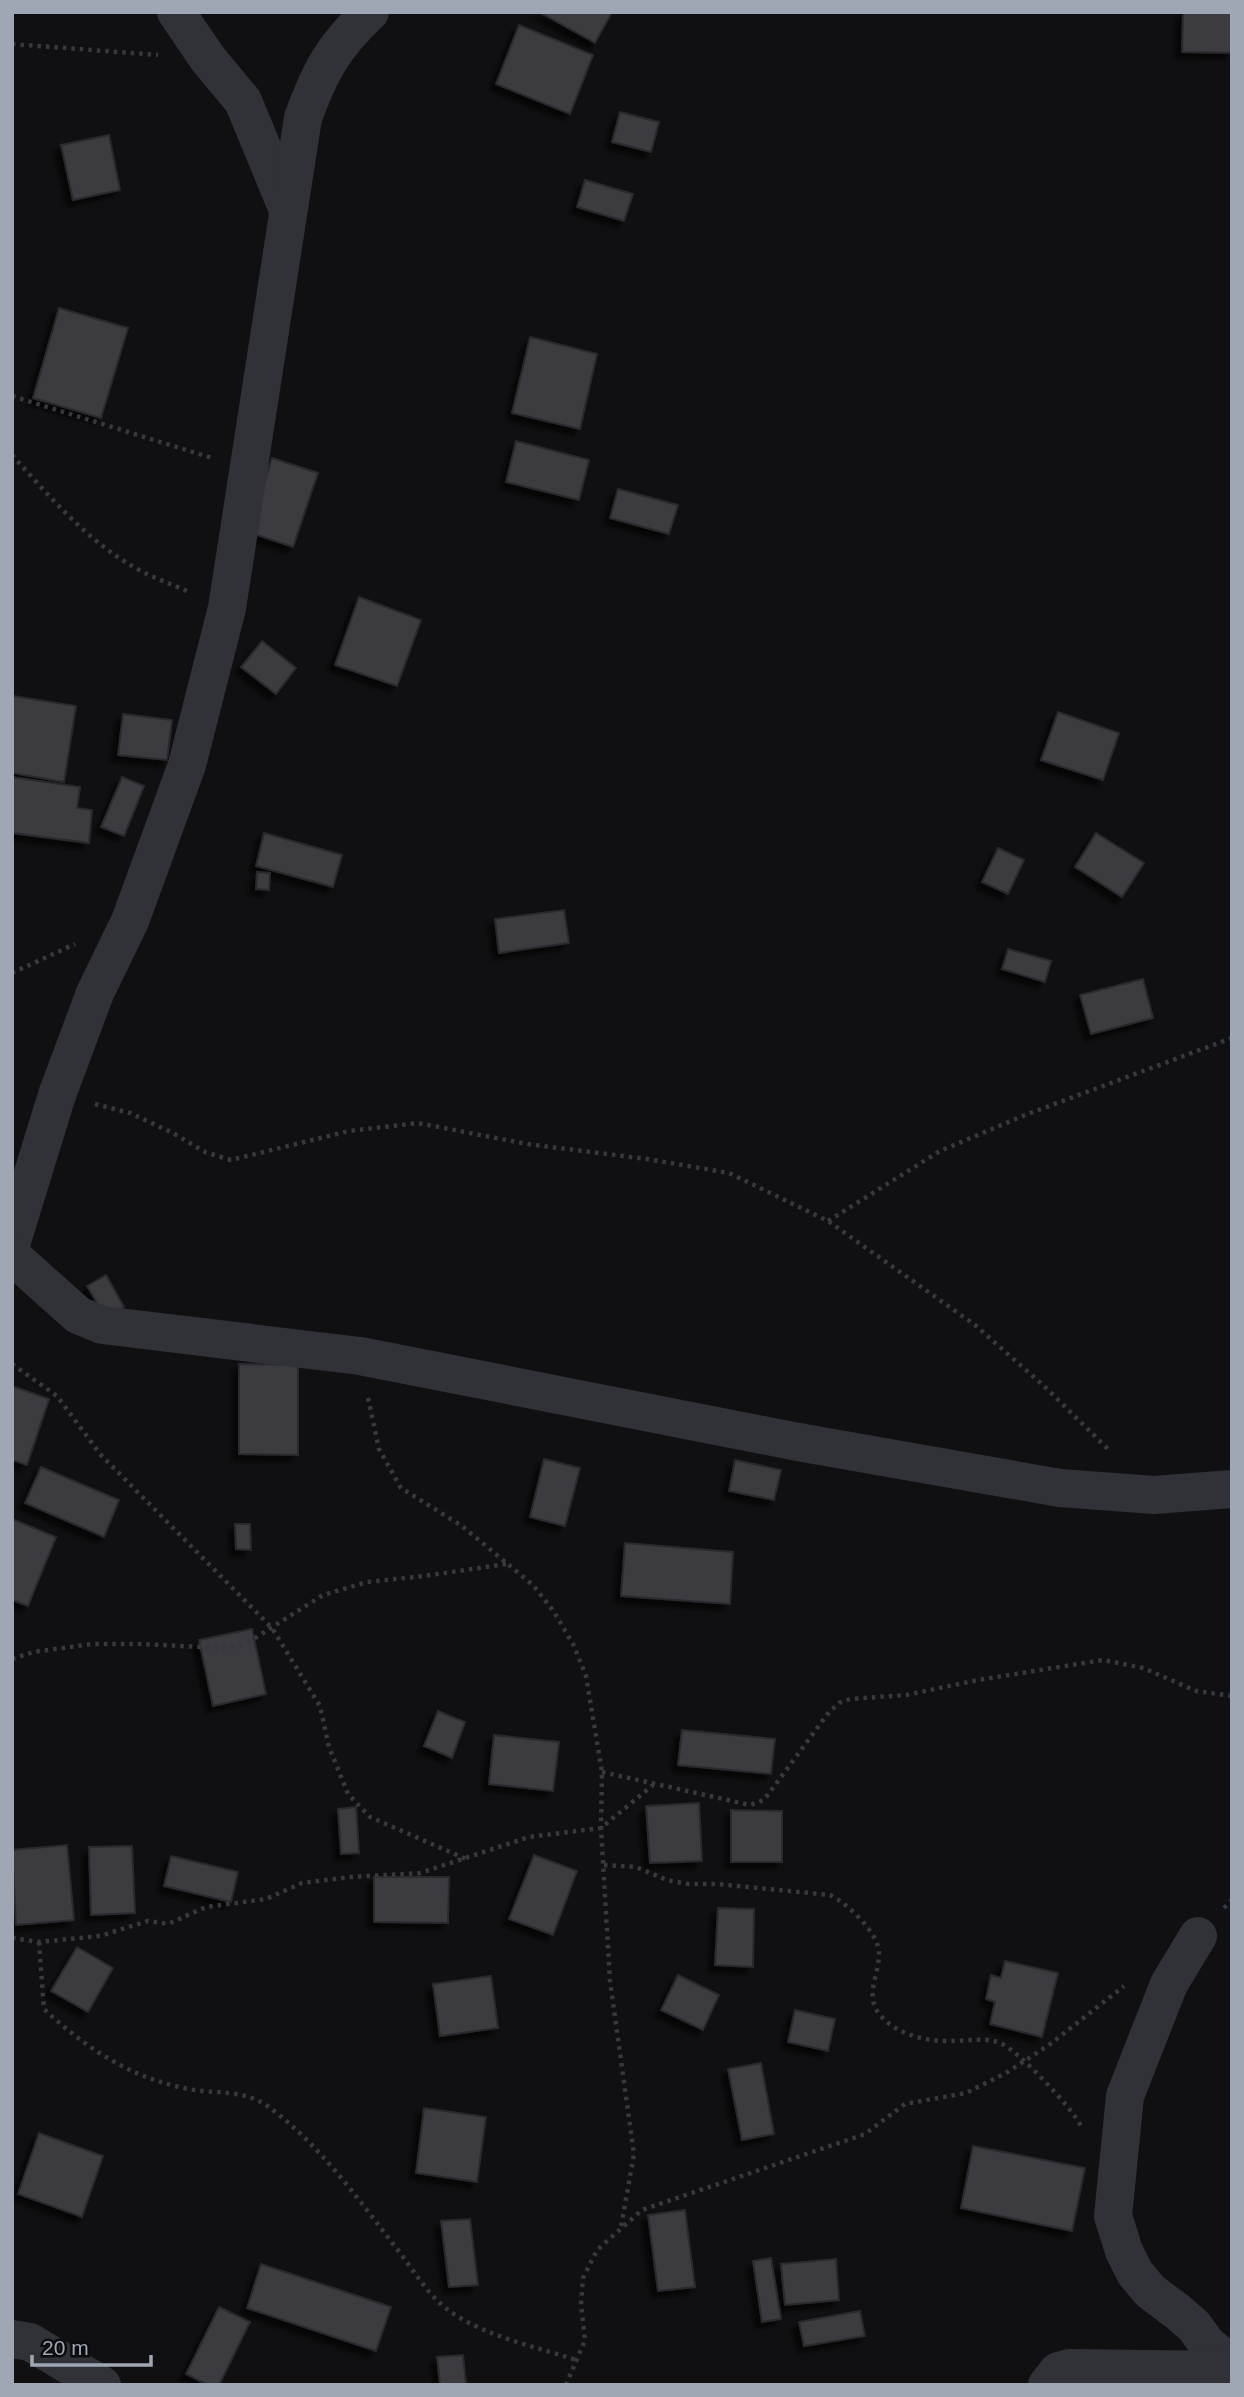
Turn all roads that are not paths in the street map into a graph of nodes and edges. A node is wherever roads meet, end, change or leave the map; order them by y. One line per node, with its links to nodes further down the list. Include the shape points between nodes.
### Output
1 (176, 12): 3 (street, via 243,101)
2 (370, 12): 3 (street, via 345,35 317,78 303,118)
3 (289, 212): 4 (street, via 228,608 187,765 130,921 95,993 57,1095)
4 (12, 1241)
5 (12, 1256): 6 (street, via 78,1315 102,1325 360,1356 798,1443 1060,1488 1154,1495)
6 (1232, 1489)
7 (1198, 1936): 9 (street, via 1169,1984 1125,2096 1113,2216 1135,2273)
8 (12, 2339): 11 (street, via 30,2342)
9 (1232, 2364)
10 (1232, 2370): 12 (street, via 1069,2368 1058,2371)
11 (102, 2385)
12 (1047, 2385)

